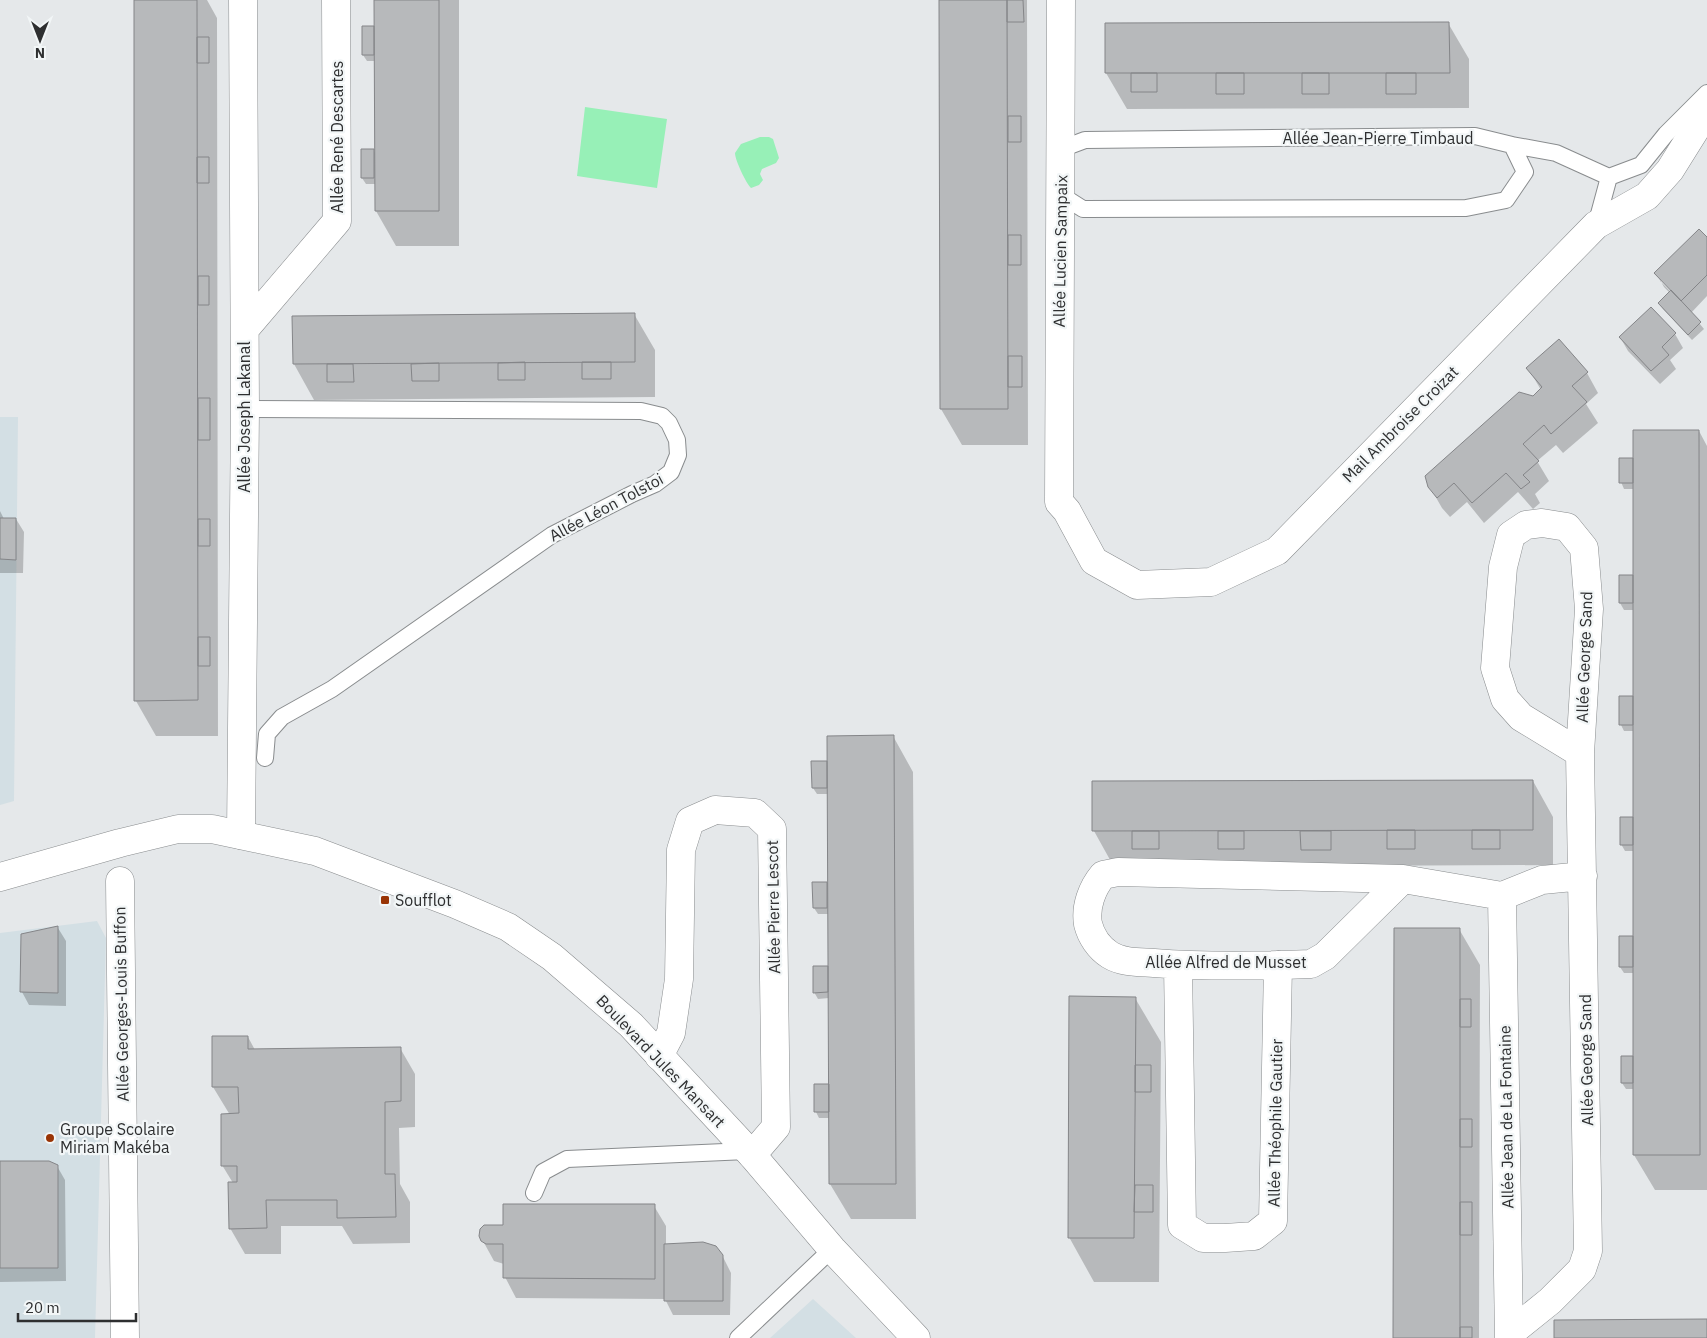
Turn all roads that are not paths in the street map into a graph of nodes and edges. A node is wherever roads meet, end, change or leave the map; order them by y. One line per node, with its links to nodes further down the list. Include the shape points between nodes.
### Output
1 (243, 0): 11 (street, Allée Joseph Lakanal)
2 (336, 0): 11 (street, Allée René Descartes, via 337,221)
3 (1065, 5): 7 (street, Allée Lucien Sampaix)
4 (1707, 93): 8 (lane, via 1640,165)
5 (1707, 111): 10 (street, Mail Ambroise Croizat, via 1670,170 1648,196)
6 (1512, 145): 7 (lane, Allée Jean-Pierre Timbaud, via 1475,136 1085,140); 8 (lane, Allée Jean-Pierre Timbaud, via 1556,153); 9 (lane, via 1525,172 1506,200 1466,208 1083,209)
7 (1061, 149): 9 (street, Allée Lucien Sampaix)
8 (1610, 178): 10 (lane)
9 (1061, 194): 13 (street, Allée Lucien Sampaix)
10 (1596, 225): 13 (street, Mail Ambroise Croizat, via 1277,551 1211,582 1137,585 1094,561)
11 (245, 330): 12 (street, Allée Joseph Lakanal)
12 (245, 410): 15 (lane, Allée Léon Tolstoi, via 641,411 662,416 669,423 677,440 678,455 671,472 655,484 552,535 332,689 282,717 267,734); 16 (street, Allée Joseph Lakanal)
13 (1059, 502)
14 (1580, 753): 14 (street, Allée George Sand, via 1589,609 1584,548 1567,527 1526,525 1511,535 1503,567 1494,668 1505,699 1521,718); 17 (street, Allée George Sand)
15 (265, 758)
16 (241, 835): 18 (street, Boulevard Jules Mansart, via 178,829); 24 (street, Boulevard Jules Mansart, via 315,851 508,927 552,957 592,991 631,1025)
17 (1583, 876): 21 (street, via 1542,880); 28 (street, Allée George Sand, via 1588,1251 1576,1275)
18 (0, 878)
19 (1403, 879): 21 (street, Allée Alfred de Musset); 22 (street, Allée Alfred de Musset, via 1118,872 1103,875 1090,898 1087,917 1090,931 1099,946 1110,955 1127,961); 23 (street, Allée Alfred de Musset, via 1325,956 1311,964)
20 (120, 881): 29 (street, Allée Georges-Louis Buffon)
21 (1502, 896): 28 (street, Allée Jean de La Fontaine)
22 (1178, 965): 23 (street, Allée Alfred de Musset); 23 (street, Allée Théophile Gautier, via 1182,1225 1203,1238 1254,1236 1273,1221)
23 (1278, 965)
24 (659, 1056): 25 (street, Boulevard Jules Mansart); 25 (street, Allée Pierre Lescot, via 671,1033 679,979 680,850 690,821 715,810 755,813 772,829 776,1127)
25 (749, 1153): 26 (lane, via 567,1159 543,1172); 27 (street, Boulevard Jules Mansart)
26 (534, 1193)
27 (832, 1249): 30 (lane); 31 (street, Boulevard Jules Mansart)
28 (1509, 1336)
29 (125, 1338)
30 (738, 1338)
31 (916, 1338)

